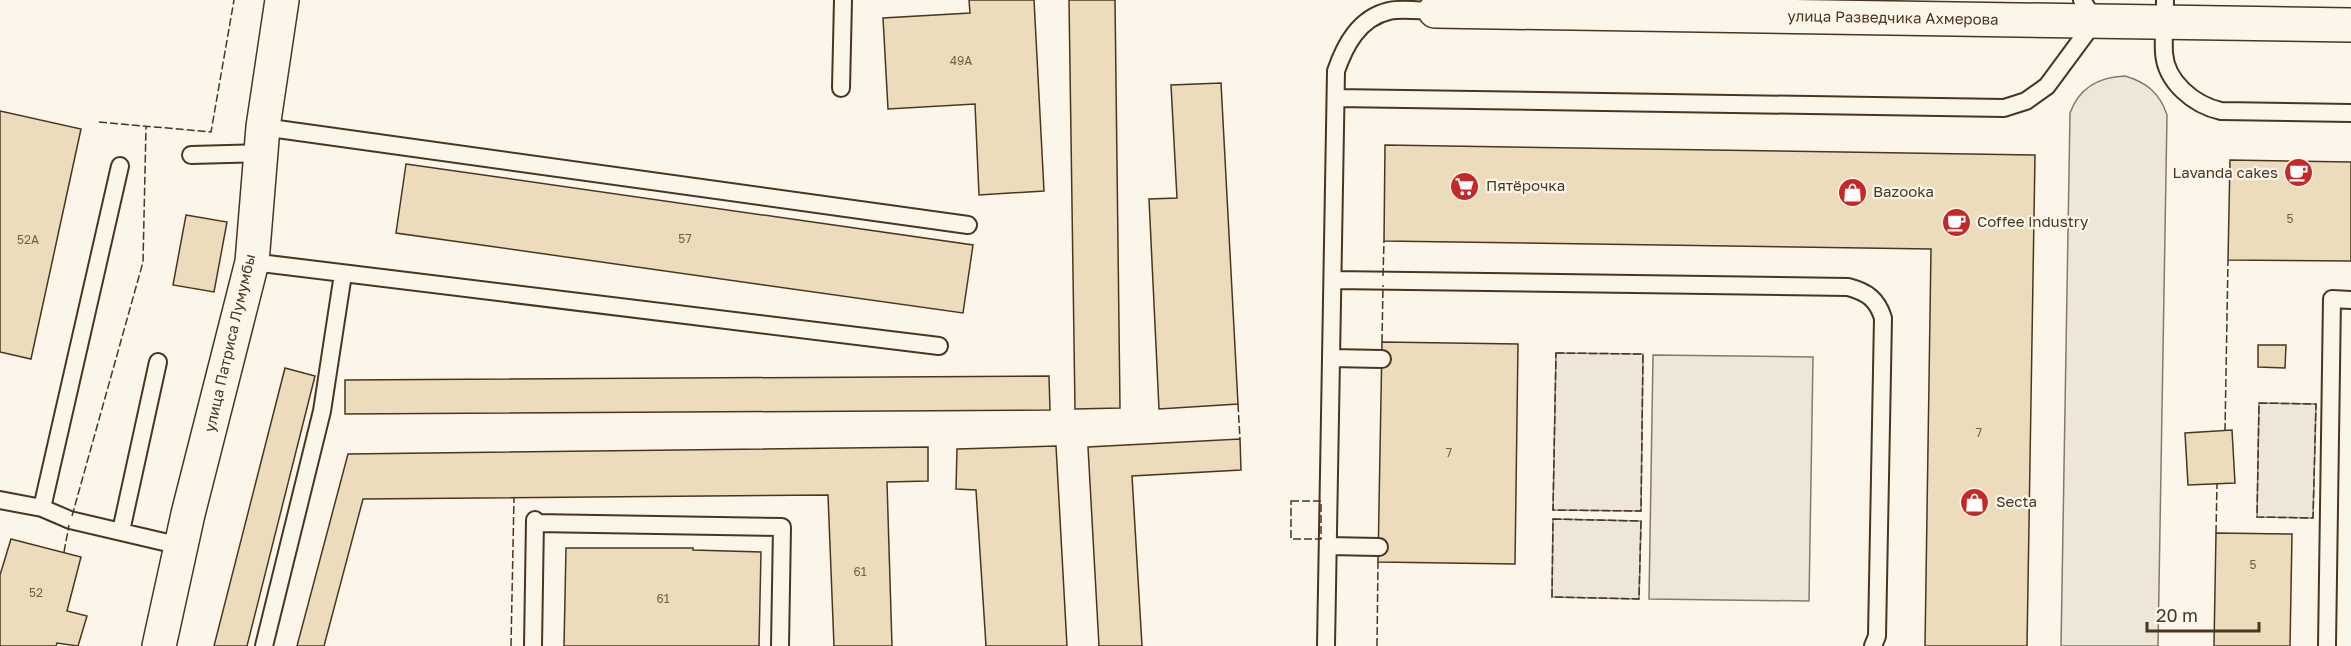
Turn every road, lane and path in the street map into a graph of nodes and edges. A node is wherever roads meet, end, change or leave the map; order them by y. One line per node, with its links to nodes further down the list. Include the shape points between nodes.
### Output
1 (282, 0): 10 (street, улица Патриса Лумумбы)
2 (843, 0): 7 (lane)
3 (1436, 6): 4 (street, улица Разведчика Ахмерова); 8 (lane, via 1390,11 1362,25 1343,51 1336,71)
4 (2089, 11): 5 (street, улица Разведчика Ахмерова); 8 (lane, via 2047,86 2026,101 2004,108)
5 (2165, 11): 6 (street, улица Разведчика Ахмерова); 9 (lane, via 2164,55 2169,70 2183,90 2205,105 2221,111)
6 (2351, 25)
7 (841, 88)
8 (1336, 98): 16 (lane)
9 (2351, 113)
10 (262, 140): 11 (lane); 13 (lane); 14 (street, улица Патриса Лумумбы)
11 (191, 155)
12 (120, 166): 23 (lane)
13 (968, 225)
14 (252, 262): 15 (lane); 25 (street, улица Патриса Лумумбы)
15 (343, 274): 18 (lane); 29 (lane, via 322,411)
16 (1333, 280): 19 (lane); 33 (lane, via 1848,287 1872,297 1882,318 1877,636)
17 (2351, 300): 34 (lane, via 2332,299)
18 (939, 346)
19 (1331, 358): 20 (lane); 26 (lane)
20 (1382, 359)
21 (158, 362): 24 (lane)
22 (0, 500): 23 (lane)
23 (42, 508): 24 (lane, via 70,520)
24 (121, 531): 25 (lane)
25 (181, 546): 28 (street, улица Патриса Лумумбы)
26 (1328, 546): 27 (lane); 32 (lane)
27 (1379, 547)
28 (159, 646)
29 (264, 646)
30 (533, 646): 31 (lane, via 535,532 536,520 535,523 547,523 558,523 570,524 782,527)
31 (780, 646)
32 (1326, 646)
33 (1873, 646)
34 (2327, 646)

